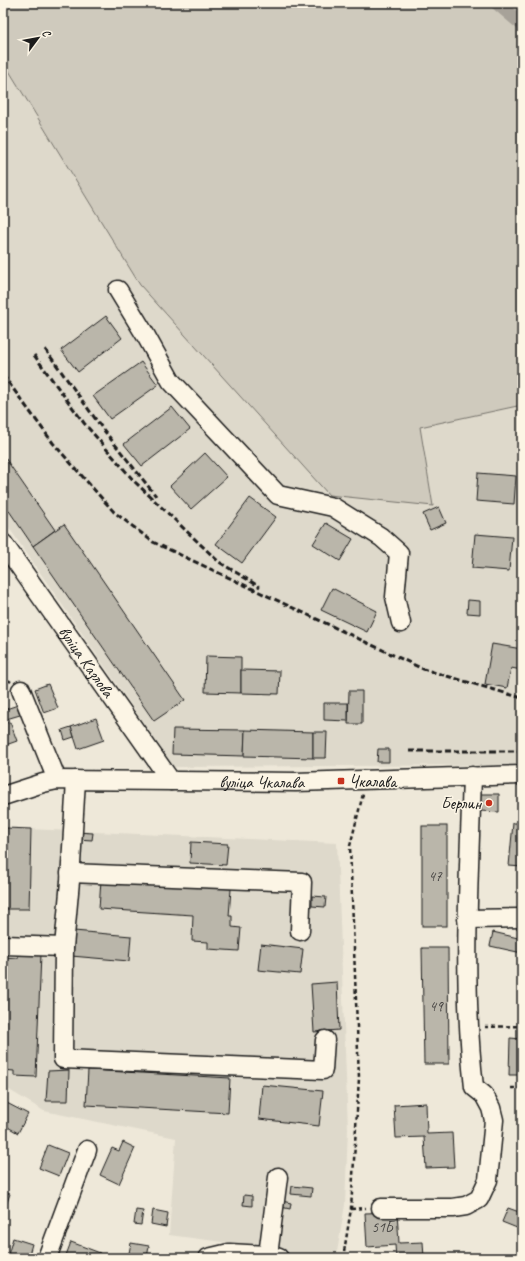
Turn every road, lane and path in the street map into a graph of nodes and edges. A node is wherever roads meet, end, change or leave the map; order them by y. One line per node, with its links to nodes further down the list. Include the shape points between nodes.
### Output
1 (118, 290): 3 (street, via 171,381 278,495 333,507 381,537 399,553 395,597)
2 (3, 542): 10 (street, вуліца Казлова)
3 (401, 623)
4 (21, 690): 7 (street)
5 (522, 775): 6 (street, вуліца Чкалава)
6 (472, 776): 9 (street, вуліца Чкалава); 14 (street)
7 (57, 780): 8 (street, вуліца Чкалава); 11 (street, вуліца Чкалава)
8 (76, 780): 10 (street, вуліца Чкалава); 12 (street)
9 (366, 780): 10 (street, вуліца Чкалава); 29 (path, via 350,846 359,1078 350,1209)
10 (171, 781)
11 (3, 796)
12 (70, 874): 15 (street, via 302,882); 17 (street)
13 (522, 918): 14 (street)
14 (467, 919): 19 (street)
15 (300, 931)
16 (3, 945): 17 (street)
17 (64, 947): 20 (street, via 63,1059 323,1070)
18 (522, 1026): 19 (path)
19 (469, 1028): 25 (street, via 474,1086 484,1095 494,1120 485,1190 479,1199 466,1206)
20 (325, 1040)
21 (511, 1088): 22 (path)
22 (522, 1088)
23 (87, 1150): 27 (street)
24 (278, 1177): 26 (street)
25 (381, 1208)
26 (274, 1256): 28 (street, via 229,1253)
27 (47, 1258)
28 (208, 1258)
29 (343, 1258)

